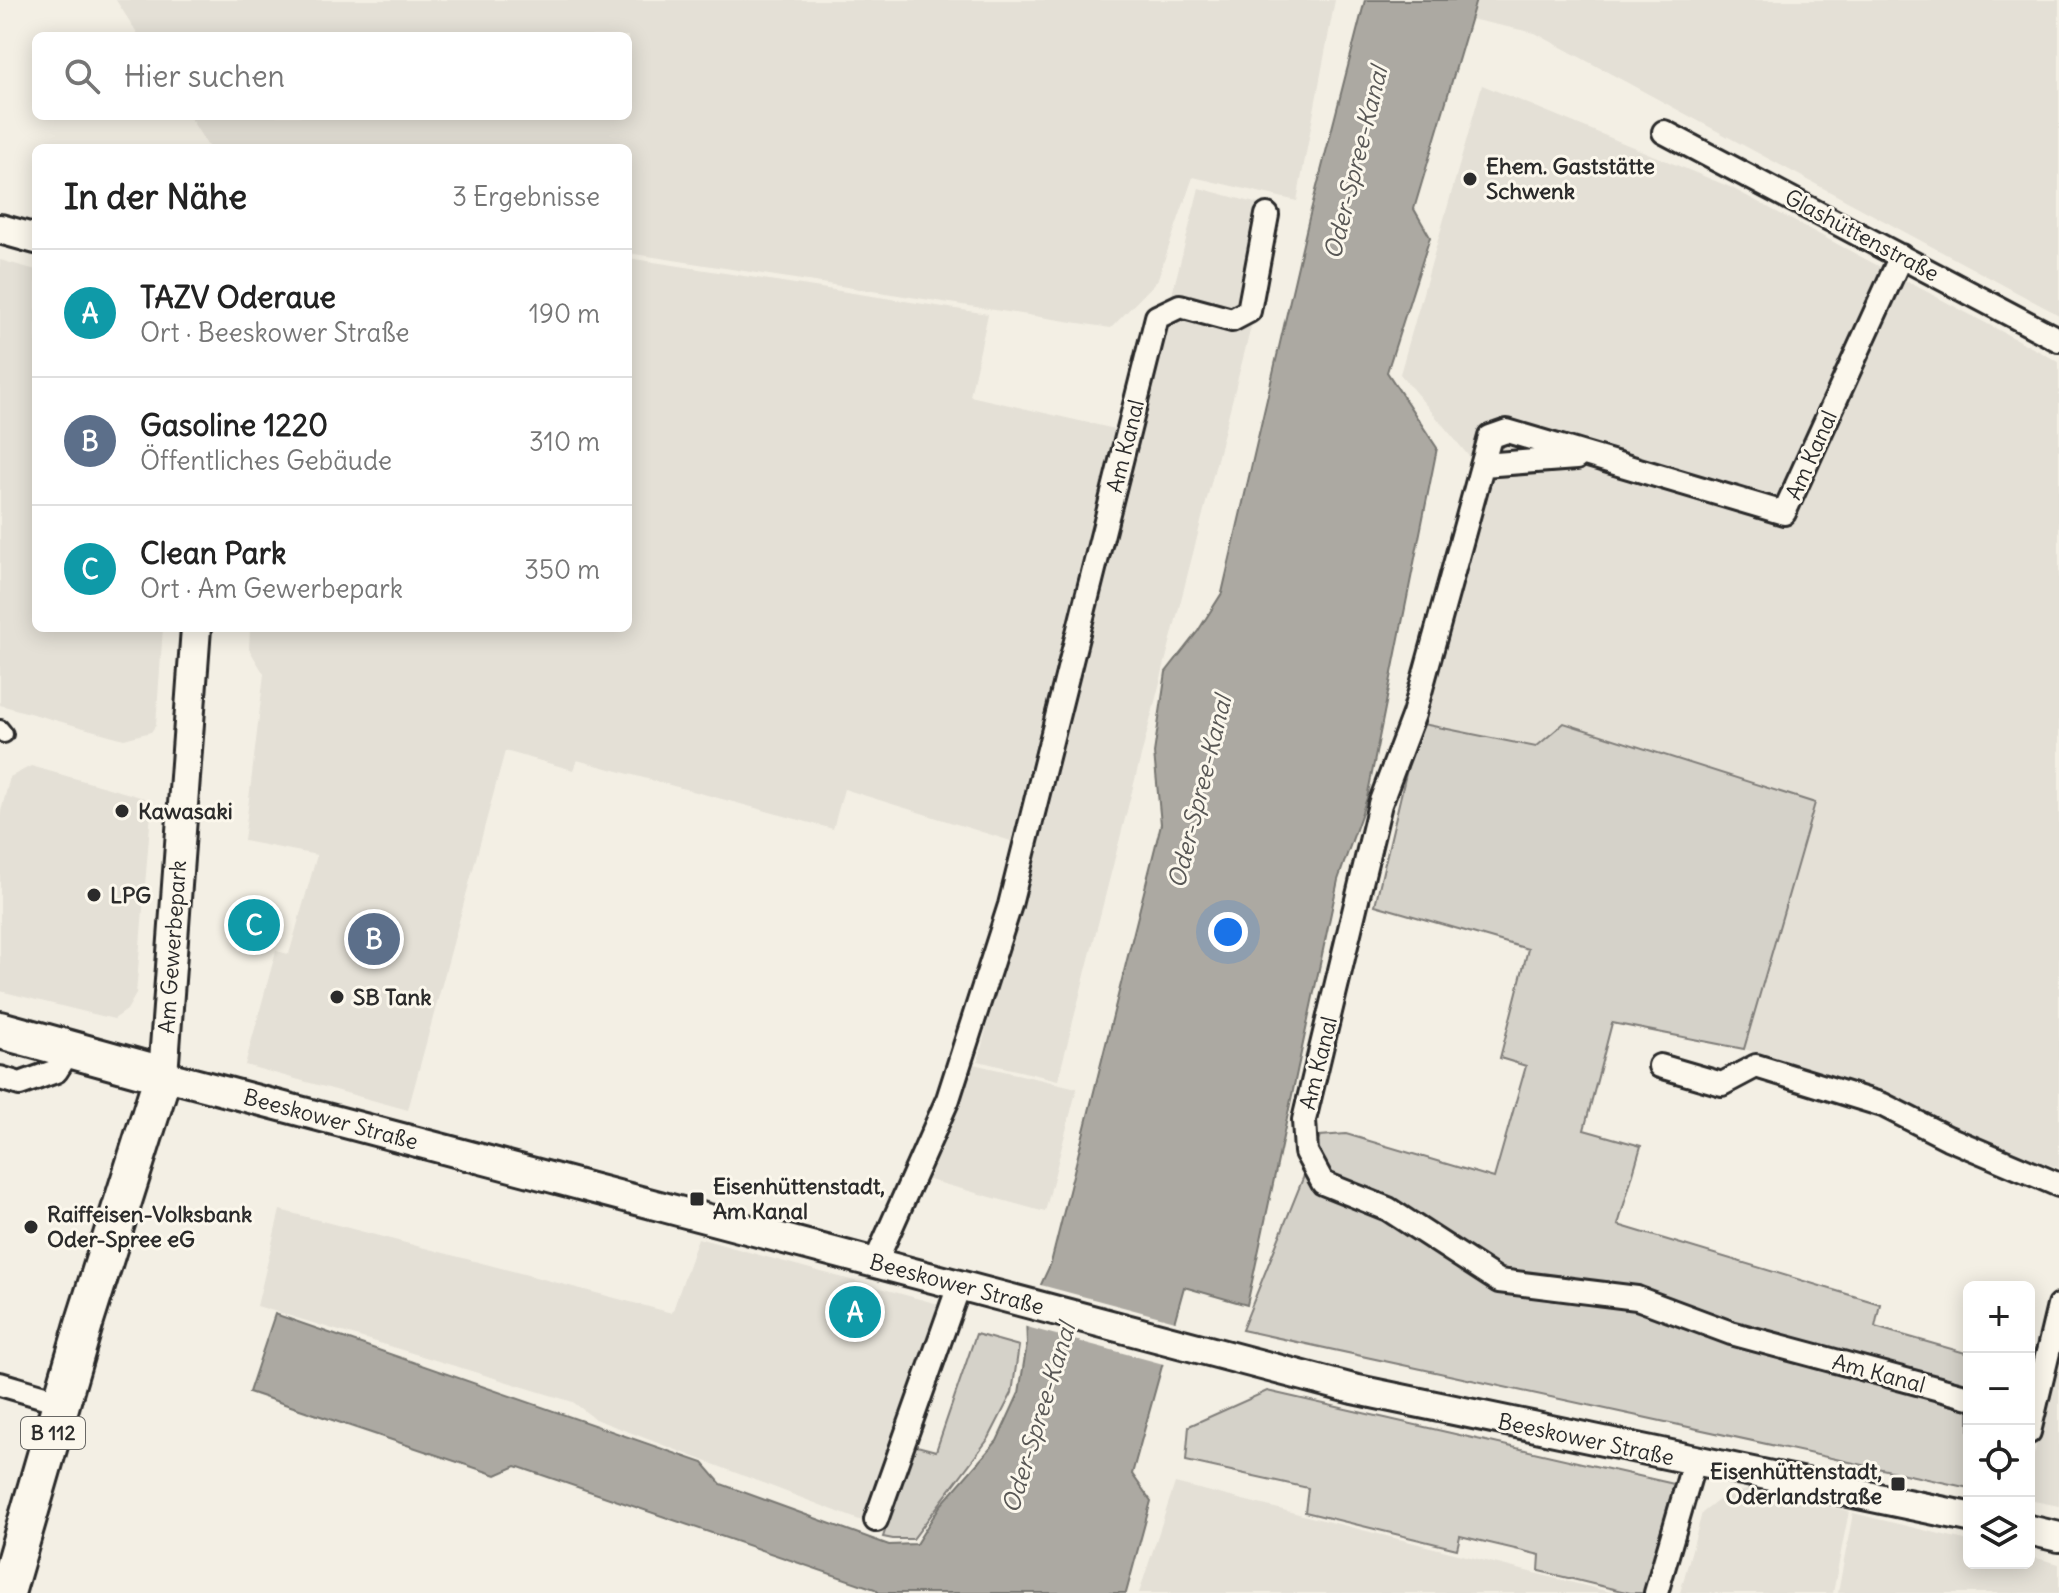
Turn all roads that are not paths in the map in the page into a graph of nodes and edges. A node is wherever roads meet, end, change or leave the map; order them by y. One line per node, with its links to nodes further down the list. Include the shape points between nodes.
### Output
1 (1664, 132): 5 (street, Glashüttenstraße)
2 (1267, 215): 14 (street, Am Kanal, via 1249,311 1232,320 1180,306 1157,317 1010,905 948,1099)
3 (0, 229): 4 (street)
4 (32, 238)
5 (1901, 256): 6 (street, Glashüttenstraße); 18 (street, Am Kanal, via 1784,513 1507,431 1490,437 1414,714 1380,804 1304,1120 1306,1152 1323,1183 1388,1209 1499,1281 1637,1298 1731,1333)
6 (2059, 340)
7 (196, 632): 11 (street, Am Gewerbepark)
8 (0, 1030): 9 (main road, Beeskower Straße)
9 (70, 1049): 11 (main road, Beeskower Straße); 12 (street, via 56,1071 20,1084)
10 (1660, 1066): 13 (street, via 1722,1084 1756,1066 1883,1105)
11 (163, 1075): 14 (street, Beeskower Straße); 20 (main road, B 112)
12 (0, 1078)
13 (2059, 1185)
14 (875, 1263): 15 (street, Beeskower Straße)
15 (959, 1286): 21 (street, Beeskower Straße, via 1353,1389); 23 (street)
16 (2059, 1306): 19 (street)
17 (0, 1384): 20 (street)
18 (1963, 1395)
19 (2035, 1400)
20 (62, 1402): 26 (main road, B 112)
21 (1694, 1462): 22 (street, Beeskower Straße); 27 (street)
22 (1963, 1516)
23 (876, 1520)
24 (2035, 1531): 25 (street)
25 (2059, 1537)
26 (6, 1593)
27 (1656, 1593)

